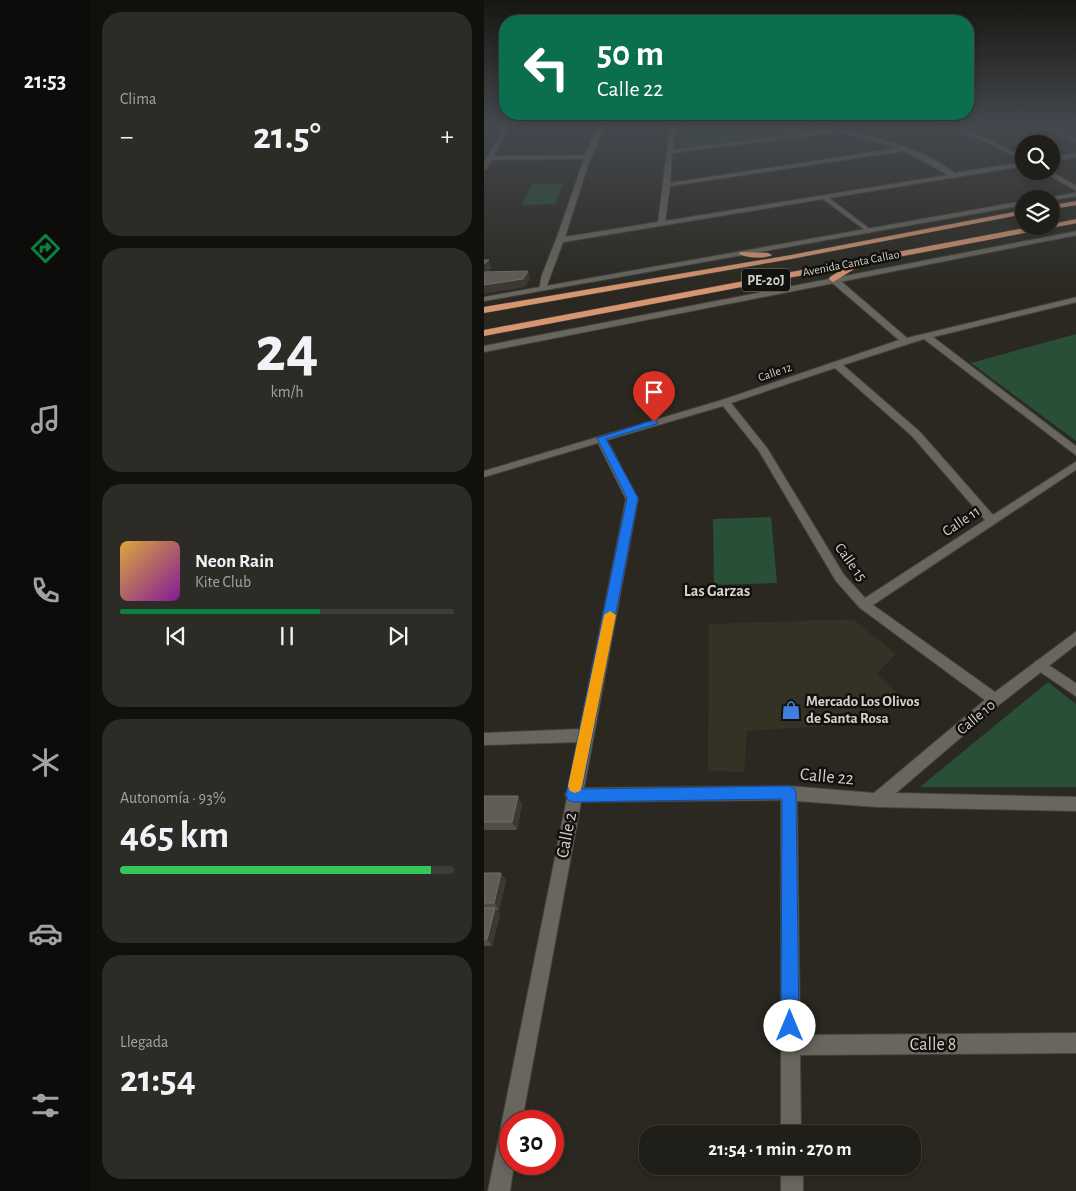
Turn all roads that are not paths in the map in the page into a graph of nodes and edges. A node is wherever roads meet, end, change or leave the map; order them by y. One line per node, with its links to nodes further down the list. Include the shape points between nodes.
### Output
1 (580, 180): 21 (street)
2 (667, 180): 6 (street)
3 (703, 180): 6 (street)
4 (919, 180): 9 (street)
5 (1060, 180): 7 (street)
6 (667, 185): 16 (street)
7 (1076, 189)
8 (1076, 194): 10 (street)
9 (823, 196): 16 (street); 18 (street)
10 (1060, 197)
11 (1076, 203): 13 (highway)
12 (1015, 205): 18 (street, Avenida Canta Callao)
13 (1060, 206)
14 (1015, 214): 23 (highway, Avenida Canta Callao / PE-20J)
15 (1076, 221): 17 (highway)
16 (661, 223): 21 (street)
17 (1060, 224)
18 (870, 231): 22 (street, Avenida Canta Callao)
19 (1015, 232): 24 (highway, Avenida Canta Callao / PE-20J)
20 (1076, 233): 25 (street, Avenida Canta Callao)
21 (560, 240): 26 (street)
22 (743, 254): 23 (highway); 26 (street, Avenida Canta Callao)
23 (791, 257): 29 (highway, Avenida Canta Callao / PE-20J)
24 (858, 263): 25 (highway); 30 (highway, Avenida Canta Callao / PE-20J)
25 (833, 279): 32 (street); 33 (street, Avenida Canta Callao)
26 (542, 288): 27 (street, Avenida Canta Callao)
27 (484, 299)
28 (1076, 299): 31 (street, Calle 12)
29 (484, 310)
30 (484, 333)
31 (926, 336): 32 (street, Calle 12); 37 (street)
32 (905, 341): 34 (street, Calle 12)
33 (484, 348)
34 (836, 364): 35 (street, Calle 12); 40 (street, via 916,434)
35 (725, 402): 36 (street, Calle 12); 41 (street, Calle 15, via 763,450 840,578)
36 (601, 438): 39 (street, Calle 12); 46 (street, Calle 2, via 632,498)
37 (1076, 453)
38 (1076, 464): 40 (street, Calle 11)
39 (484, 474)
40 (991, 520): 41 (street, Calle 11)
41 (864, 605): 45 (street, Calle 15)
42 (1076, 636): 43 (street, Calle 10)
43 (1040, 665): 44 (street); 45 (street, Calle 10)
44 (1076, 692)
45 (995, 700): 50 (street, Calle 10)
46 (587, 735): 47 (street); 49 (street, Calle 2)
47 (484, 739)
48 (789, 792): 49 (street, Calle 22); 50 (street, Calle 22); 53 (street)
49 (573, 795): 54 (street, Calle 2)
50 (878, 800): 51 (street, Calle 22)
51 (1076, 804)
52 (1076, 1043): 53 (street, Calle 8)
53 (790, 1045): 55 (street)
54 (514, 1110)
55 (791, 1125)
56 (502, 1175): 58 (street)
57 (792, 1175): 59 (street)
58 (499, 1191)
59 (792, 1191)

